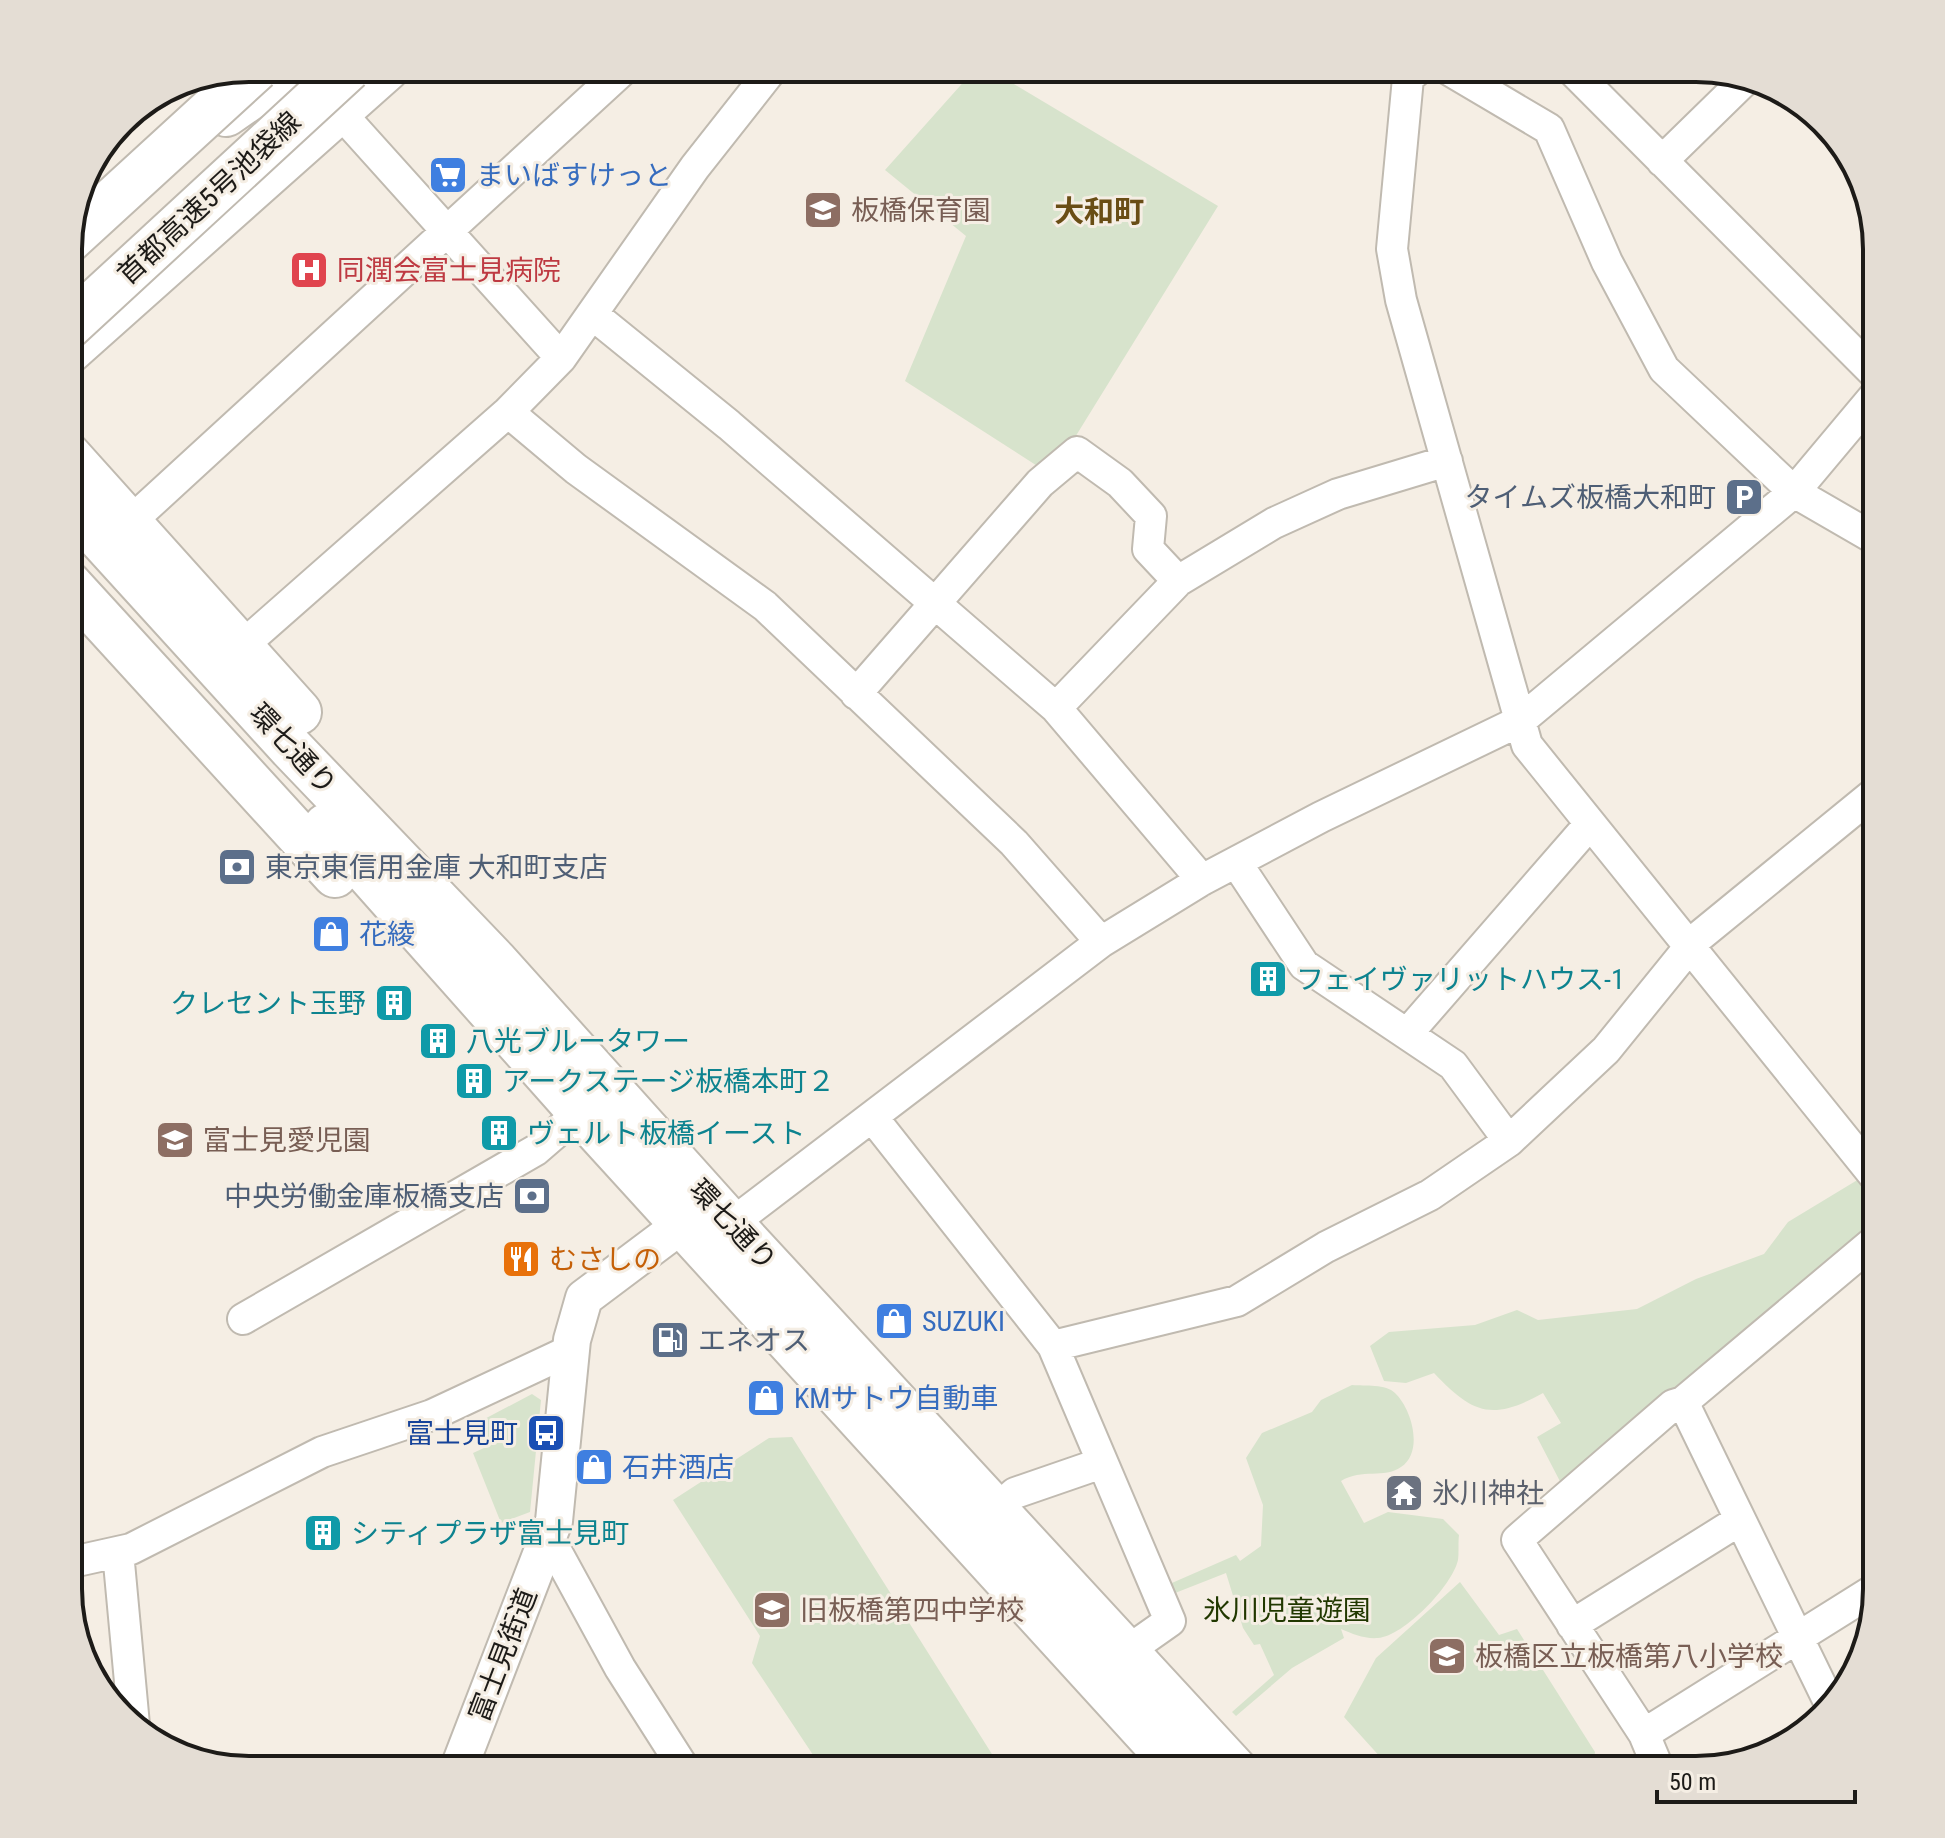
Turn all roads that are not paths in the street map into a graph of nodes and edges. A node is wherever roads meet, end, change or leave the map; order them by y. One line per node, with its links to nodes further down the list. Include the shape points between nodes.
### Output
1 (240, 82): 16 (main road, bridge)
2 (275, 82): 17 (main road)
3 (310, 82): 13 (street)
4 (334, 82): 19 (main road, 首都高速5号池袋線, bridge)
5 (372, 82): 13 (main road)
6 (610, 82): 18 (street)
7 (762, 82): 20 (street)
8 (1408, 82): 26 (street, via 1392,249 1401,300)
9 (1470, 82): 28 (street, via 1549,129 1607,262 1664,369)
10 (1584, 82): 14 (street)
11 (230, 83): 15 (main road)
12 (1737, 88): 14 (street)
13 (340, 111): 18 (street); 21 (main road)
14 (1662, 161): 23 (street)
15 (86, 215)
16 (86, 216)
17 (85, 217)
18 (445, 233): 22 (street); 30 (street)
19 (82, 314)
20 (592, 314): 22 (street); 35 (street)
21 (82, 340)
22 (561, 358): 25 (street)
23 (1863, 362)
24 (1863, 410): 28 (street)
25 (508, 412): 36 (street); 37 (street, via 576,469 765,606)
26 (1447, 461): 33 (street, via 1338,494 1262,530); 39 (street)
27 (82, 471): 30 (main road)
28 (1794, 492): 31 (street); 39 (street)
29 (82, 520): 40 (main road, 環七通り)
30 (129, 523): 36 (main road)
31 (1863, 532)
32 (82, 558): 40 (main road, 環七通り)
33 (1178, 581): 35 (street, via 1148,549 1151,516 1120,483 1077,452 1040,483); 38 (street)
34 (82, 598): 48 (main road, via 391,934)
35 (935, 602): 37 (street); 38 (street)
36 (241, 647): 47 (main road, via 446,869)
37 (856, 694): 45 (street, via 1014,843)
38 (1056, 708): 44 (street)
39 (1520, 721): 42 (street, via 1527,745); 43 (street)
40 (282, 757): 47 (main road, 環七通り); 48 (main road, 環七通り)
41 (1863, 803): 46 (street)
42 (1589, 825): 46 (street); 49 (street)
43 (1236, 862): 44 (street); 49 (street, via 1304,965)
44 (1202, 880): 45 (street)
45 (1101, 942): 51 (street)
46 (1689, 948): 52 (street, via 1606,1050); 53 (street)
47 (495, 961): 55 (main road, 環七通り)
48 (501, 1022): 50 (main road, 環七通り)
49 (1407, 1034): 52 (street, via 1453,1065)
50 (580, 1112): 54 (main road, 環七通り); 57 (street, via 536,1150)
51 (873, 1118): 55 (street); 58 (street)
52 (1509, 1141): 58 (street, via 1419,1202 1326,1247 1237,1301)
53 (1863, 1162)
54 (684, 1223): 55 (street); 59 (street, 富士見街道, via 584,1298); 76 (main road, 環七通り)
55 (731, 1224): 62 (main road, 環七通り)
56 (1863, 1251): 60 (street)
57 (243, 1319)
58 (1053, 1346): 61 (street)
59 (571, 1350): 64 (street, 富士見街道); 65 (street, via 432,1415 322,1452)
60 (1683, 1402): 63 (street); 68 (street, via 1673,1405 1517,1540)
61 (1102, 1463): 62 (street, via 1015,1493); 70 (street, via 1170,1621)
62 (997, 1509): 70 (main road, 環七通り)
63 (1740, 1520): 68 (street); 69 (street)
64 (549, 1538): 74 (street, 富士見街道); 75 (street, via 620,1668)
65 (118, 1552): 66 (street); 72 (street)
66 (82, 1560)
67 (1863, 1597): 69 (street)
68 (1572, 1625): 73 (street)
69 (1798, 1637): 71 (street); 73 (street)
70 (1126, 1652): 77 (main road, 環七通り)
71 (1825, 1694)
72 (132, 1708)
73 (1644, 1734): 78 (street)
74 (463, 1756)
75 (676, 1756)
76 (1167, 1756)
77 (1222, 1756)
78 (1653, 1756)

